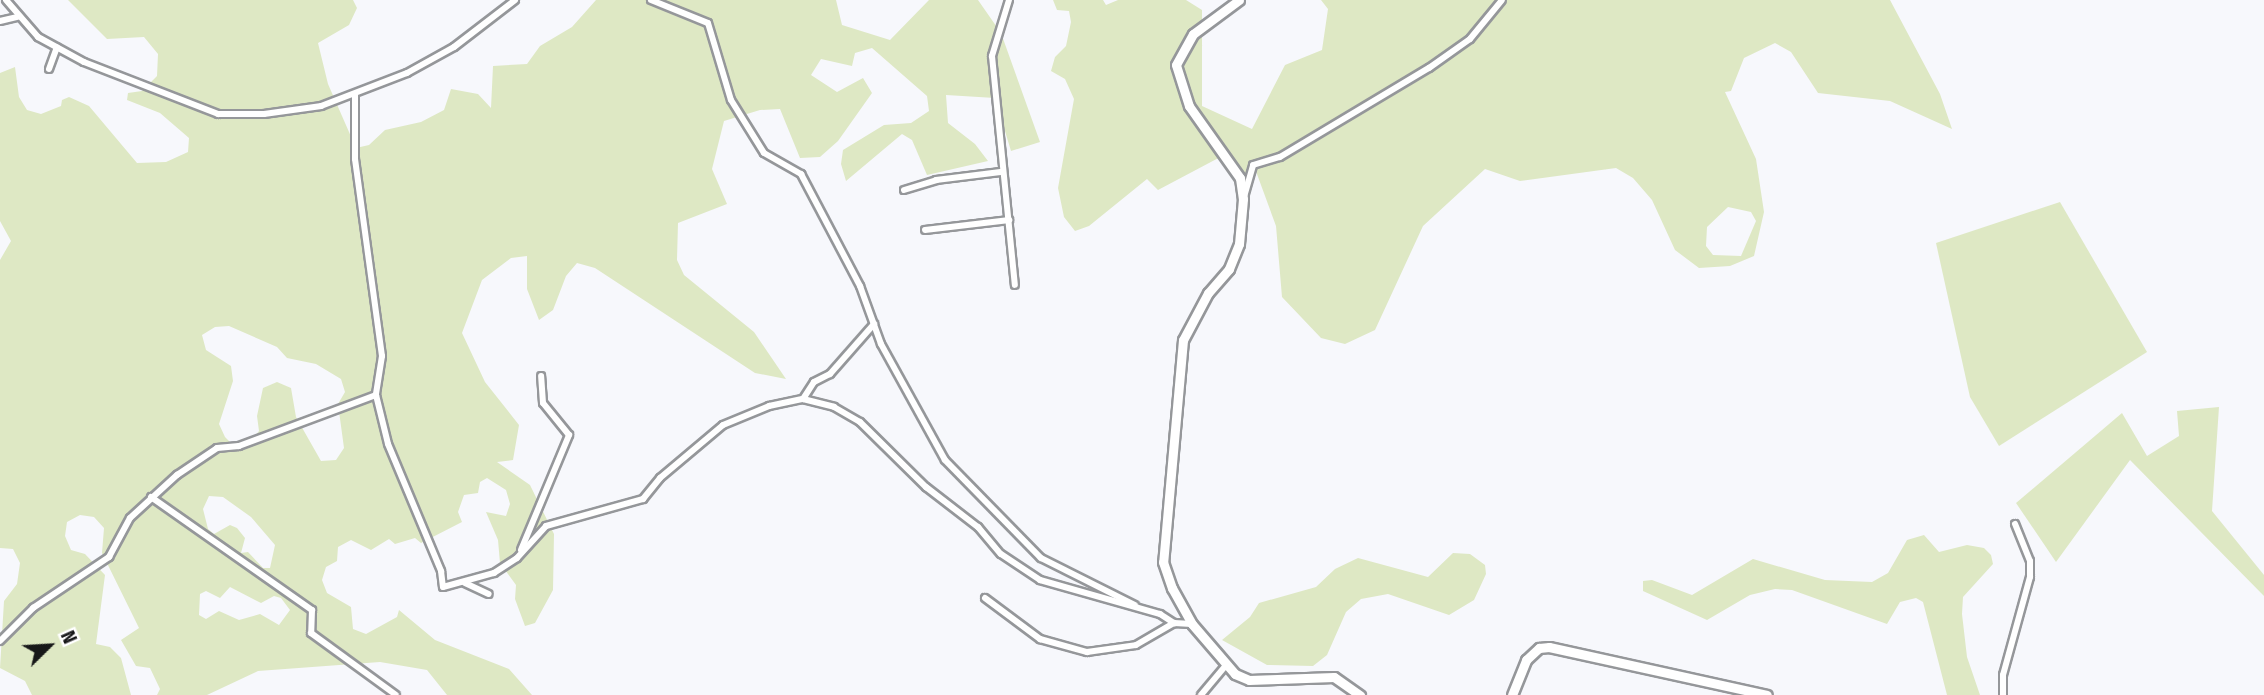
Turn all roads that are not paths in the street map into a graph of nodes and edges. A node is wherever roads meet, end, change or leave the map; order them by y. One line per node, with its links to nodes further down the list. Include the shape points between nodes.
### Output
1 (6, 0): 7 (street)
2 (515, 0): 11 (street, via 454,47)
3 (651, 0): 18 (street, via 708,23 731,100 764,153 801,174 834,231)
4 (1009, 0): 12 (street, via 992,56)
5 (1239, 0): 14 (street, via 1193,34 1176,65 1189,106 1240,178)
6 (1502, 0): 14 (street, via 1470,39 1429,68 1280,157 1253,165)
7 (18, 17): 8 (street); 9 (street, via 38,37)
8 (0, 22)
9 (57, 47): 10 (street); 11 (street, via 218,114 321,106)
10 (49, 69)
11 (355, 94): 20 (street, via 355,159 382,356)
12 (1001, 172): 13 (street, via 936,180); 15 (street)
13 (904, 190)
14 (1243, 199): 30 (street, via 1239,244 1229,269 1183,340 1178,380 1162,553 1172,589)
15 (1009, 220): 16 (street); 17 (street)
16 (925, 230)
17 (1016, 285)
18 (874, 324): 21 (street, via 830,374 814,382); 28 (street, via 945,460 1041,558)
19 (541, 376): 24 (street, via 542,403 569,435)
20 (376, 395): 22 (street, via 239,446 217,448); 25 (street, via 387,444 441,571 443,587)
21 (803, 399): 24 (street, via 769,406 723,425 660,478 643,499 546,526); 28 (street, via 834,407 860,422 926,487 978,527 1001,554 1040,580)
22 (151, 497): 31 (street, via 130,518 109,557 33,608); 33 (street, via 312,610 311,633)
23 (2015, 524): 38 (street, via 2030,561 2030,577 2003,675)
24 (517, 558): 25 (street, via 473,581)
25 (460, 580): 26 (street)
26 (489, 594)
27 (985, 598): 29 (street, via 1040,639 1087,652 1136,645)
28 (1156, 615): 29 (street)
29 (1174, 623): 30 (street)
30 (1192, 624): 32 (street)
31 (0, 641)
32 (1225, 666): 34 (street); 35 (street, via 1249,680 1334,677)
33 (396, 695)
34 (1201, 695)
35 (1360, 695)
36 (1512, 695): 37 (street, via 1526,660 1549,646)
37 (1767, 695)
38 (2003, 695)

